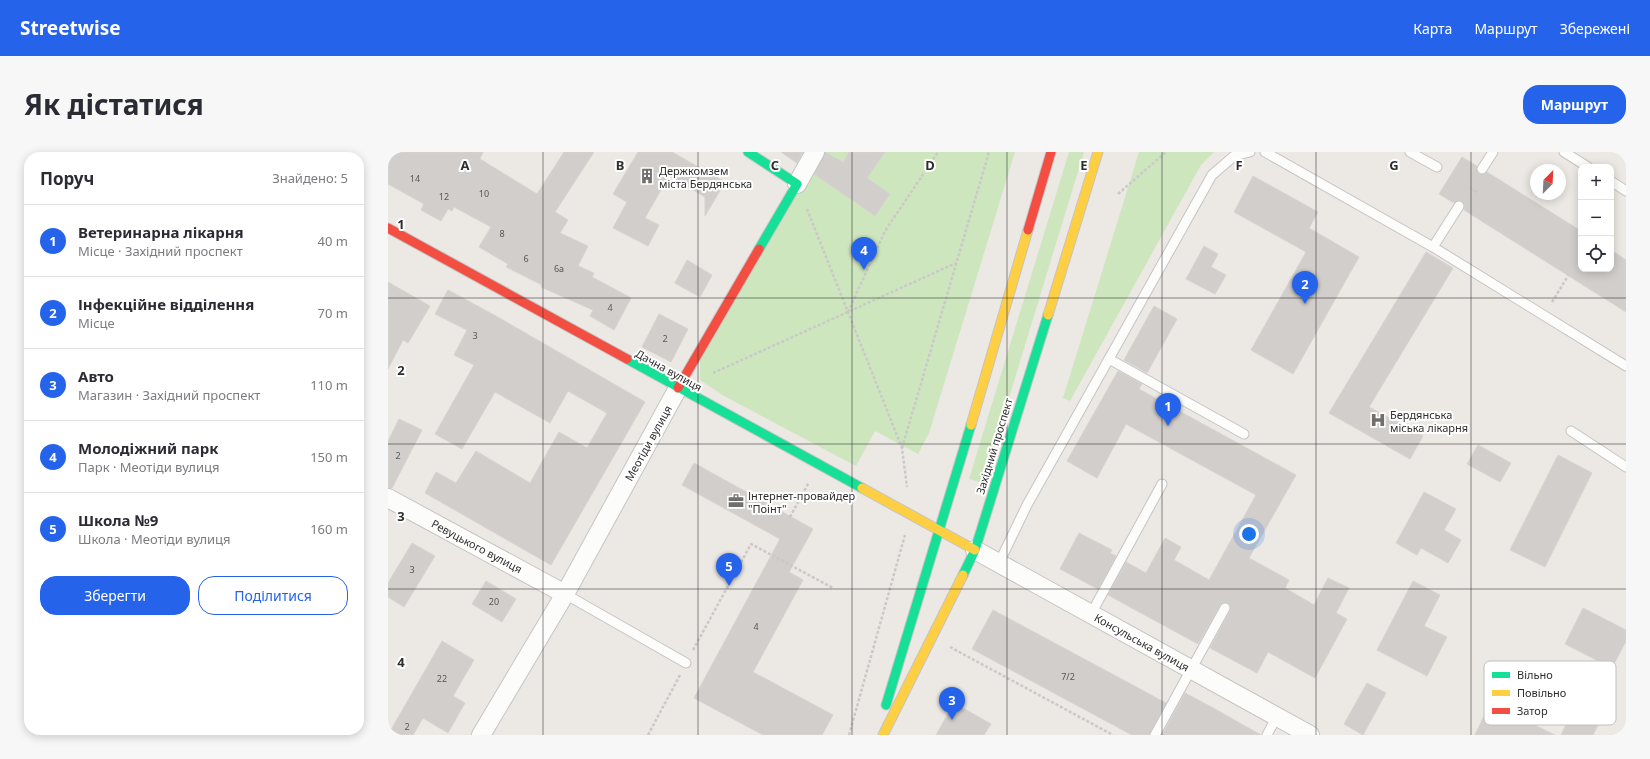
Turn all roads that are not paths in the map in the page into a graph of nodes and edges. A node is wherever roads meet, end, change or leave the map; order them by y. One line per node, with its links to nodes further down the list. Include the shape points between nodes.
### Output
1 (748, 152): 13 (main road)
2 (815, 152): 13 (street, Меотіди вулиця)
3 (1051, 152): 27 (main road)
4 (1098, 152): 28 (main road, Західний проспект)
5 (1250, 152): 19 (lane, via 1234,156 1212,175)
6 (1265, 152): 18 (lane)
7 (1410, 152): 11 (lane)
8 (1493, 152): 12 (lane)
9 (1564, 152): 10 (lane)
10 (1583, 164)
11 (1437, 167)
12 (1482, 169)
13 (797, 184): 21 (main road, Меотіди вулиця)
14 (1614, 184): 15 (lane)
15 (1626, 191)
16 (1459, 206): 18 (lane)
17 (388, 228): 21 (main road, Дачна вулиця)
18 (1432, 247): 20 (lane)
19 (1109, 360): 23 (lane); 29 (lane, via 1027,505)
20 (1626, 366)
21 (678, 388): 27 (main road, Дачна вулиця); 30 (street, Меотіди вулиця)
22 (1570, 431): 24 (lane)
23 (1244, 434)
24 (1626, 467)
25 (1162, 484): 32 (lane)
26 (388, 498): 30 (street, Ревуцького вулиця)
27 (940, 531): 28 (main road, Дачна вулиця); 37 (main road)
28 (975, 550): 29 (street, Консульська вулиця); 38 (main road, Західний проспект)
29 (999, 563): 32 (street, Консульська вулиця)
30 (565, 594): 33 (lane); 36 (street, Меотіди вулиця)
31 (1225, 608): 34 (lane)
32 (1091, 614): 34 (street, Консульська вулиця)
33 (686, 663)
34 (1192, 670): 35 (street, Консульська вулиця); 39 (lane)
35 (1277, 716): 40 (lane); 41 (street, Консульська вулиця)
36 (481, 735)
37 (876, 735)
38 (883, 735)
39 (1155, 735)
40 (1267, 735)
41 (1310, 735)

